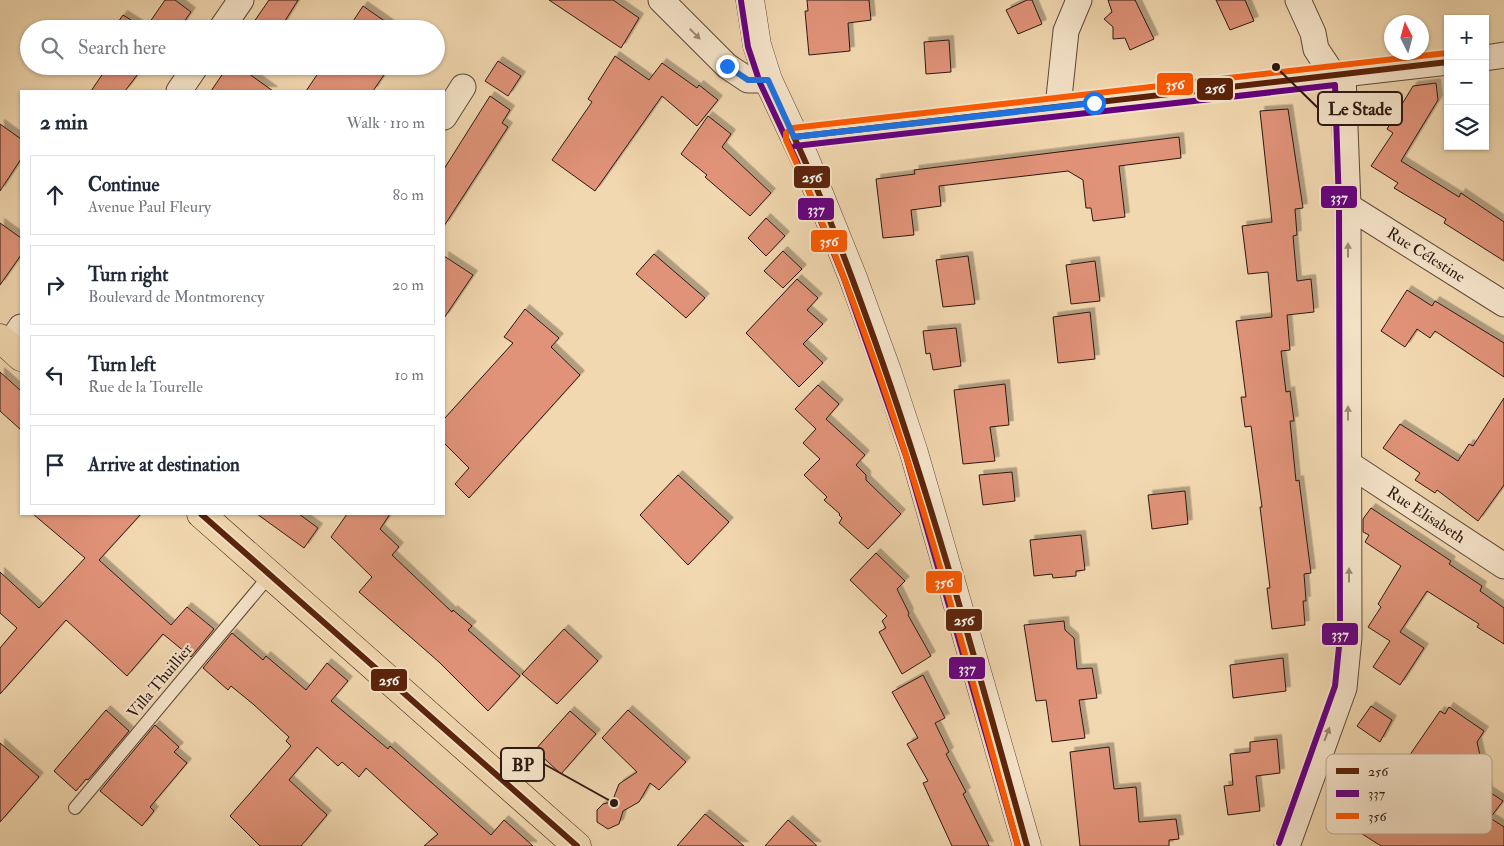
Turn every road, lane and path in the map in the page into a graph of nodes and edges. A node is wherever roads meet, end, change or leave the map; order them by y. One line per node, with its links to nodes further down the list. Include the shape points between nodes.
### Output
1 (241, 0): 6 (street)
2 (661, 0): 12 (street, one-way to 12, via 727,66 748,80)
3 (750, 0): 12 (street, via 757,45)
4 (1079, 0): 15 (street, via 1066,31)
5 (1298, 0): 11 (street, via 1313,33 1316,49)
6 (228, 20)
7 (1504, 55): 8 (street)
8 (1489, 57)
9 (1444, 62): 11 (street)
10 (190, 75): 14 (street)
11 (1339, 75): 15 (street); 18 (street)
12 (768, 80): 17 (street)
13 (463, 87): 16 (street)
14 (180, 90)
15 (1058, 107): 17 (street)
16 (445, 114)
17 (794, 137): 26 (street, via 852,278 911,444)
18 (1348, 206): 19 (street, Rue Célestine); 20 (street, one-way to 18)
19 (1504, 304)
20 (1348, 464): 22 (street, Rue Elisabeth); 27 (street, one-way to 20, via 1344,688 1349,637)
21 (202, 515): 23 (main road)
22 (1504, 566)
23 (270, 575): 24 (lane, Villa Thuillier); 25 (main road)
24 (75, 808)
25 (577, 846)
26 (1027, 846)
27 (1287, 846)

